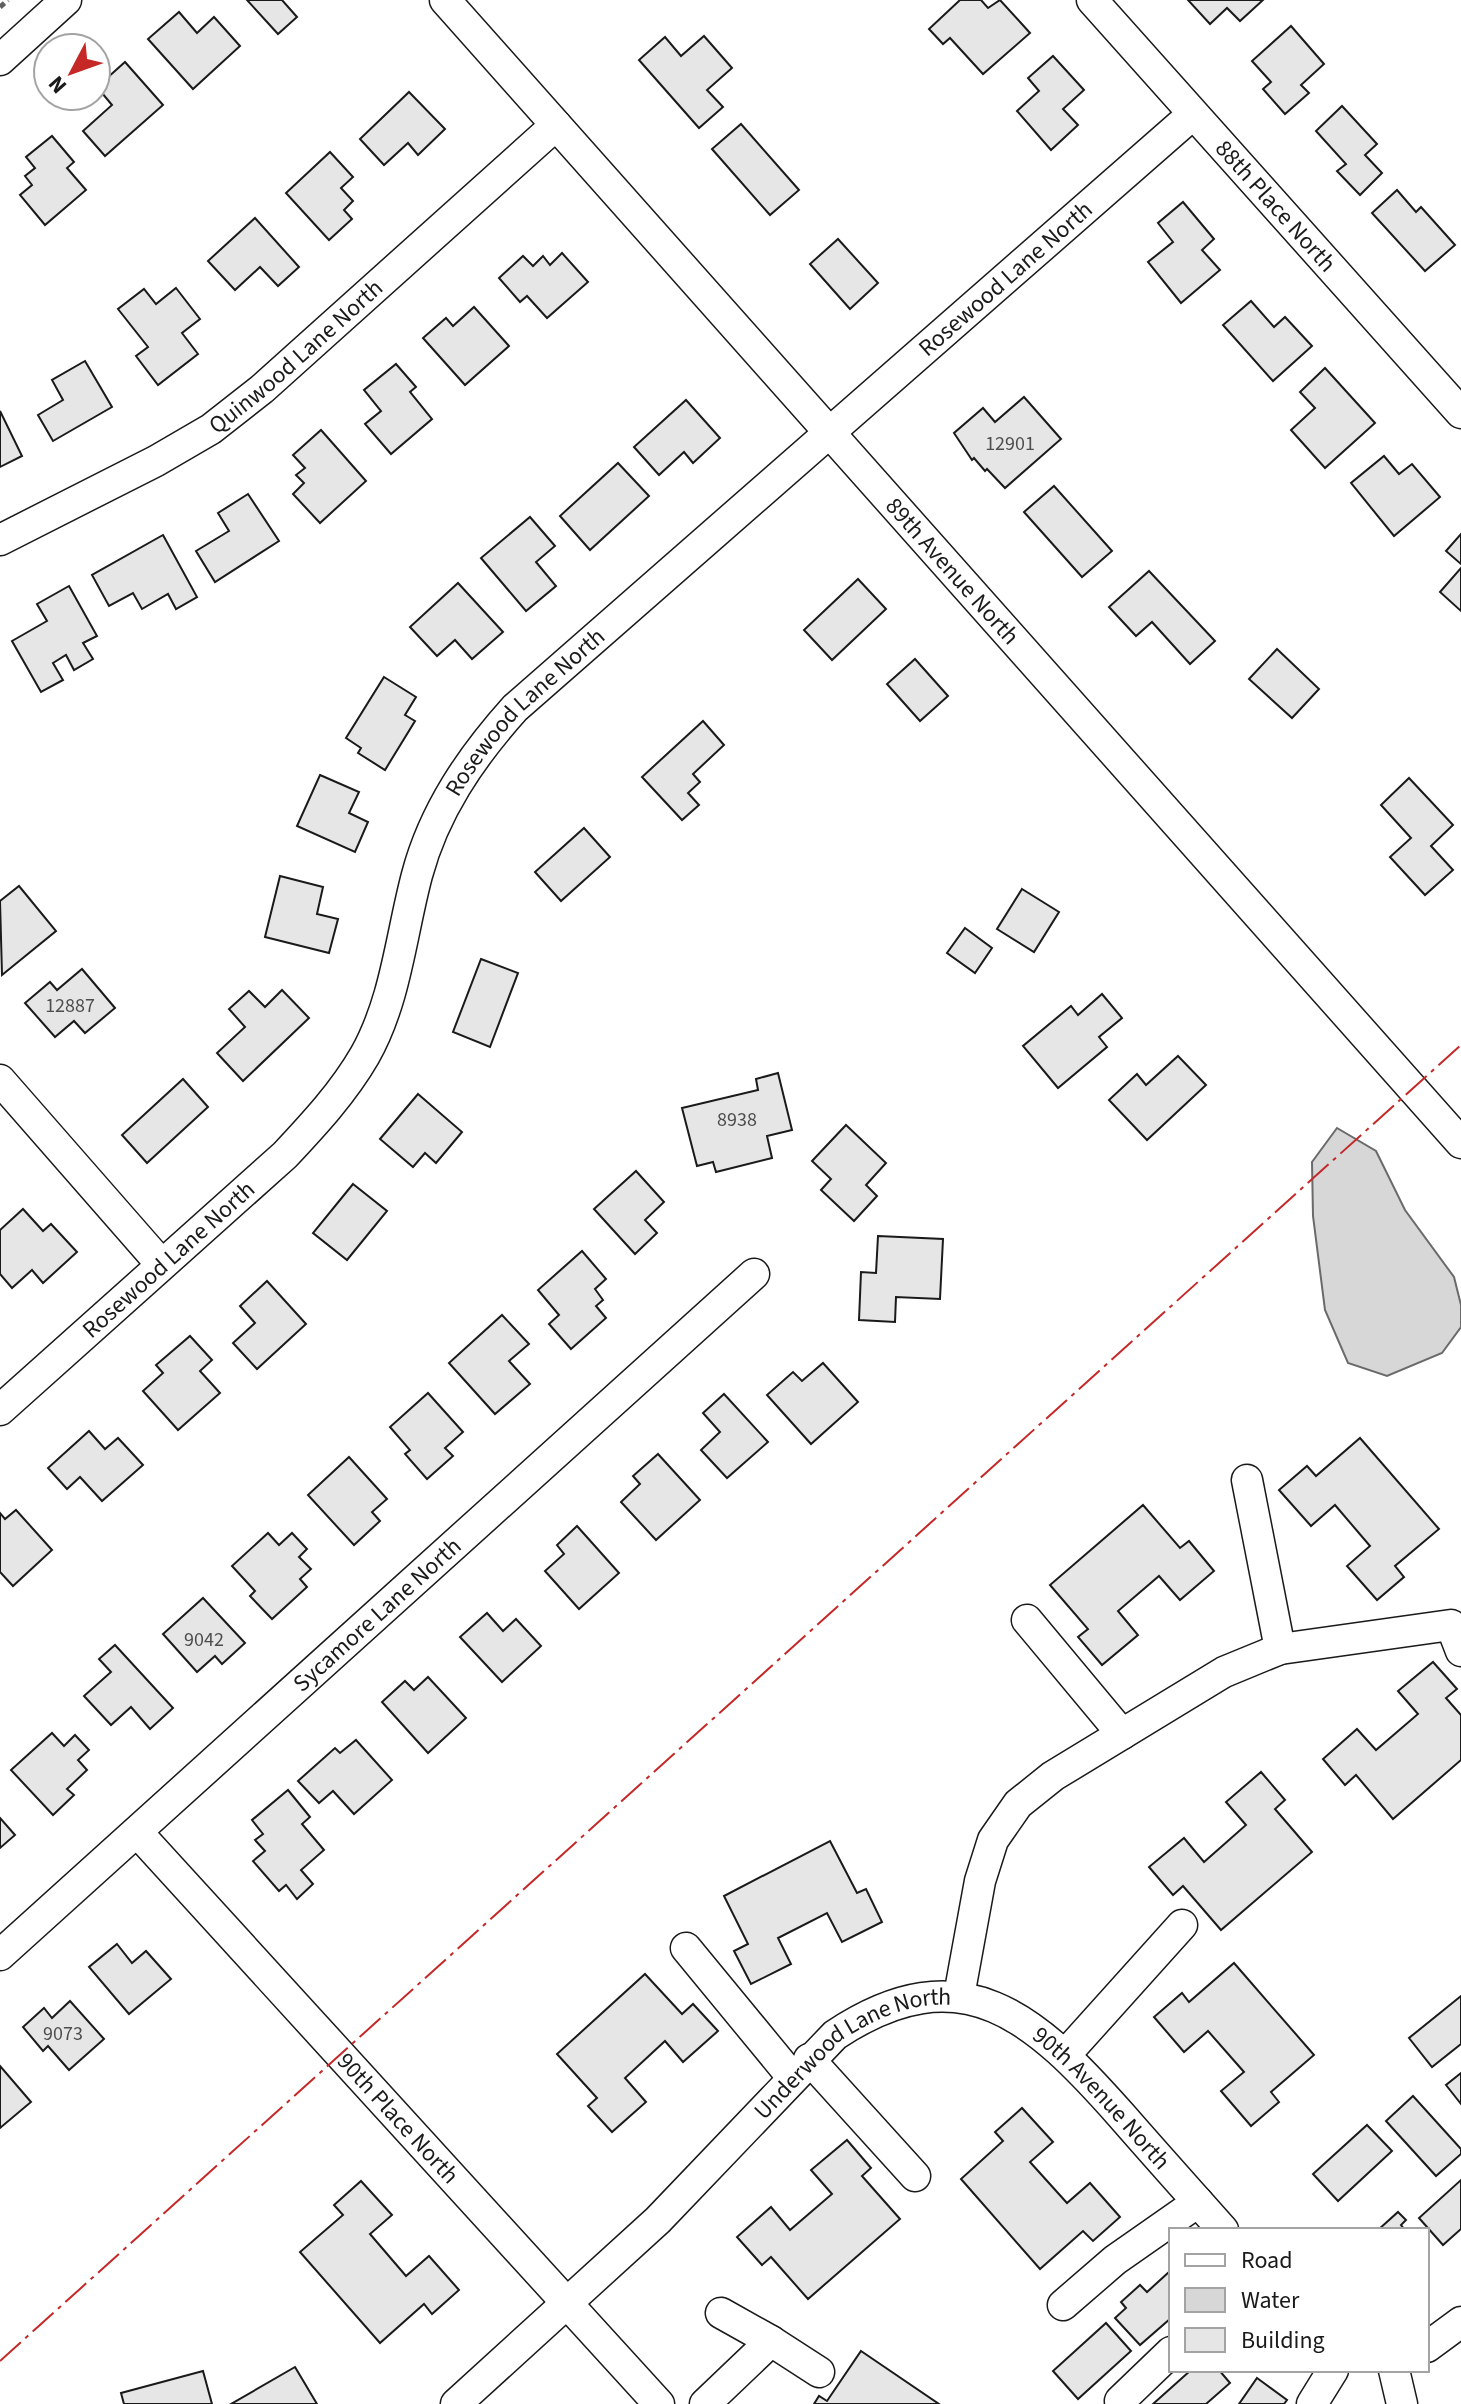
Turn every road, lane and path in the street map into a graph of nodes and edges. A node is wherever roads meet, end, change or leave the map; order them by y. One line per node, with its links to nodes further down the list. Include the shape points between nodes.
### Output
1 (8, 0): 5 (path)
2 (66, 0): 6 (street)
3 (445, 0): 8 (street, 89th Avenue North)
4 (1092, 0): 7 (street, 88th Place North)
5 (0, 7)
6 (0, 60)
7 (1192, 115): 9 (street, 88th Place North); 10 (street, Rosewood Lane North)
8 (556, 125): 10 (street, 89th Avenue North); 11 (street, Quinwood Lane North, via 211,429)
9 (1461, 413)
10 (829, 433): 13 (street, 89th Avenue North); 14 (street, Rosewood Lane North, via 492,733 440,814 418,871 390,995 365,1054 328,1109 285,1155)
11 (0, 540)
12 (0, 1080): 14 (street)
13 (1461, 1143)
14 (161, 1264): 16 (street, Rosewood Lane North)
15 (754, 1274): 22 (street, Sycamore Lane North)
16 (0, 1410)
17 (1247, 1480): 19 (street)
18 (1027, 1620): 21 (street)
19 (1280, 1649): 20 (street, Underwood Lane North, via 1451,1625); 21 (street, Underwood Lane North, via 1224,1672)
20 (1461, 1651)
21 (1122, 1734): 26 (street, Underwood Lane North, via 1018,1804 993,1840)
22 (138, 1833): 25 (street, Sycamore Lane North); 32 (street, 90th Place North)
23 (1182, 1925): 27 (street)
24 (686, 1948): 28 (street)
25 (0, 1955)
26 (959, 1996): 27 (street, 90th Avenue North, via 999,2008 1034,2027); 28 (street, Underwood Lane North, via 860,2018)
27 (1066, 2054): 30 (street, 90th Avenue North)
28 (801, 2069): 29 (street); 32 (street, Underwood Lane North, via 658,2220)
29 (915, 2176)
30 (1198, 2202): 31 (street, 90th Avenue North); 33 (street, via 1115,2260)
31 (1221, 2228)
32 (566, 2304): 42 (street, Underwood Lane North); 44 (street, 90th Place North)
33 (1063, 2305)
34 (721, 2313): 36 (street)
35 (1461, 2322): 37 (street)
36 (771, 2341): 39 (street); 45 (street)
37 (1429, 2346)
38 (1169, 2354): 43 (street)
39 (819, 2372)
40 (1332, 2372): 46 (street)
41 (1394, 2372): 47 (street)
42 (471, 2399)
43 (1120, 2401)
44 (659, 2404)
45 (705, 2404)
46 (1312, 2404)
47 (1402, 2404)

